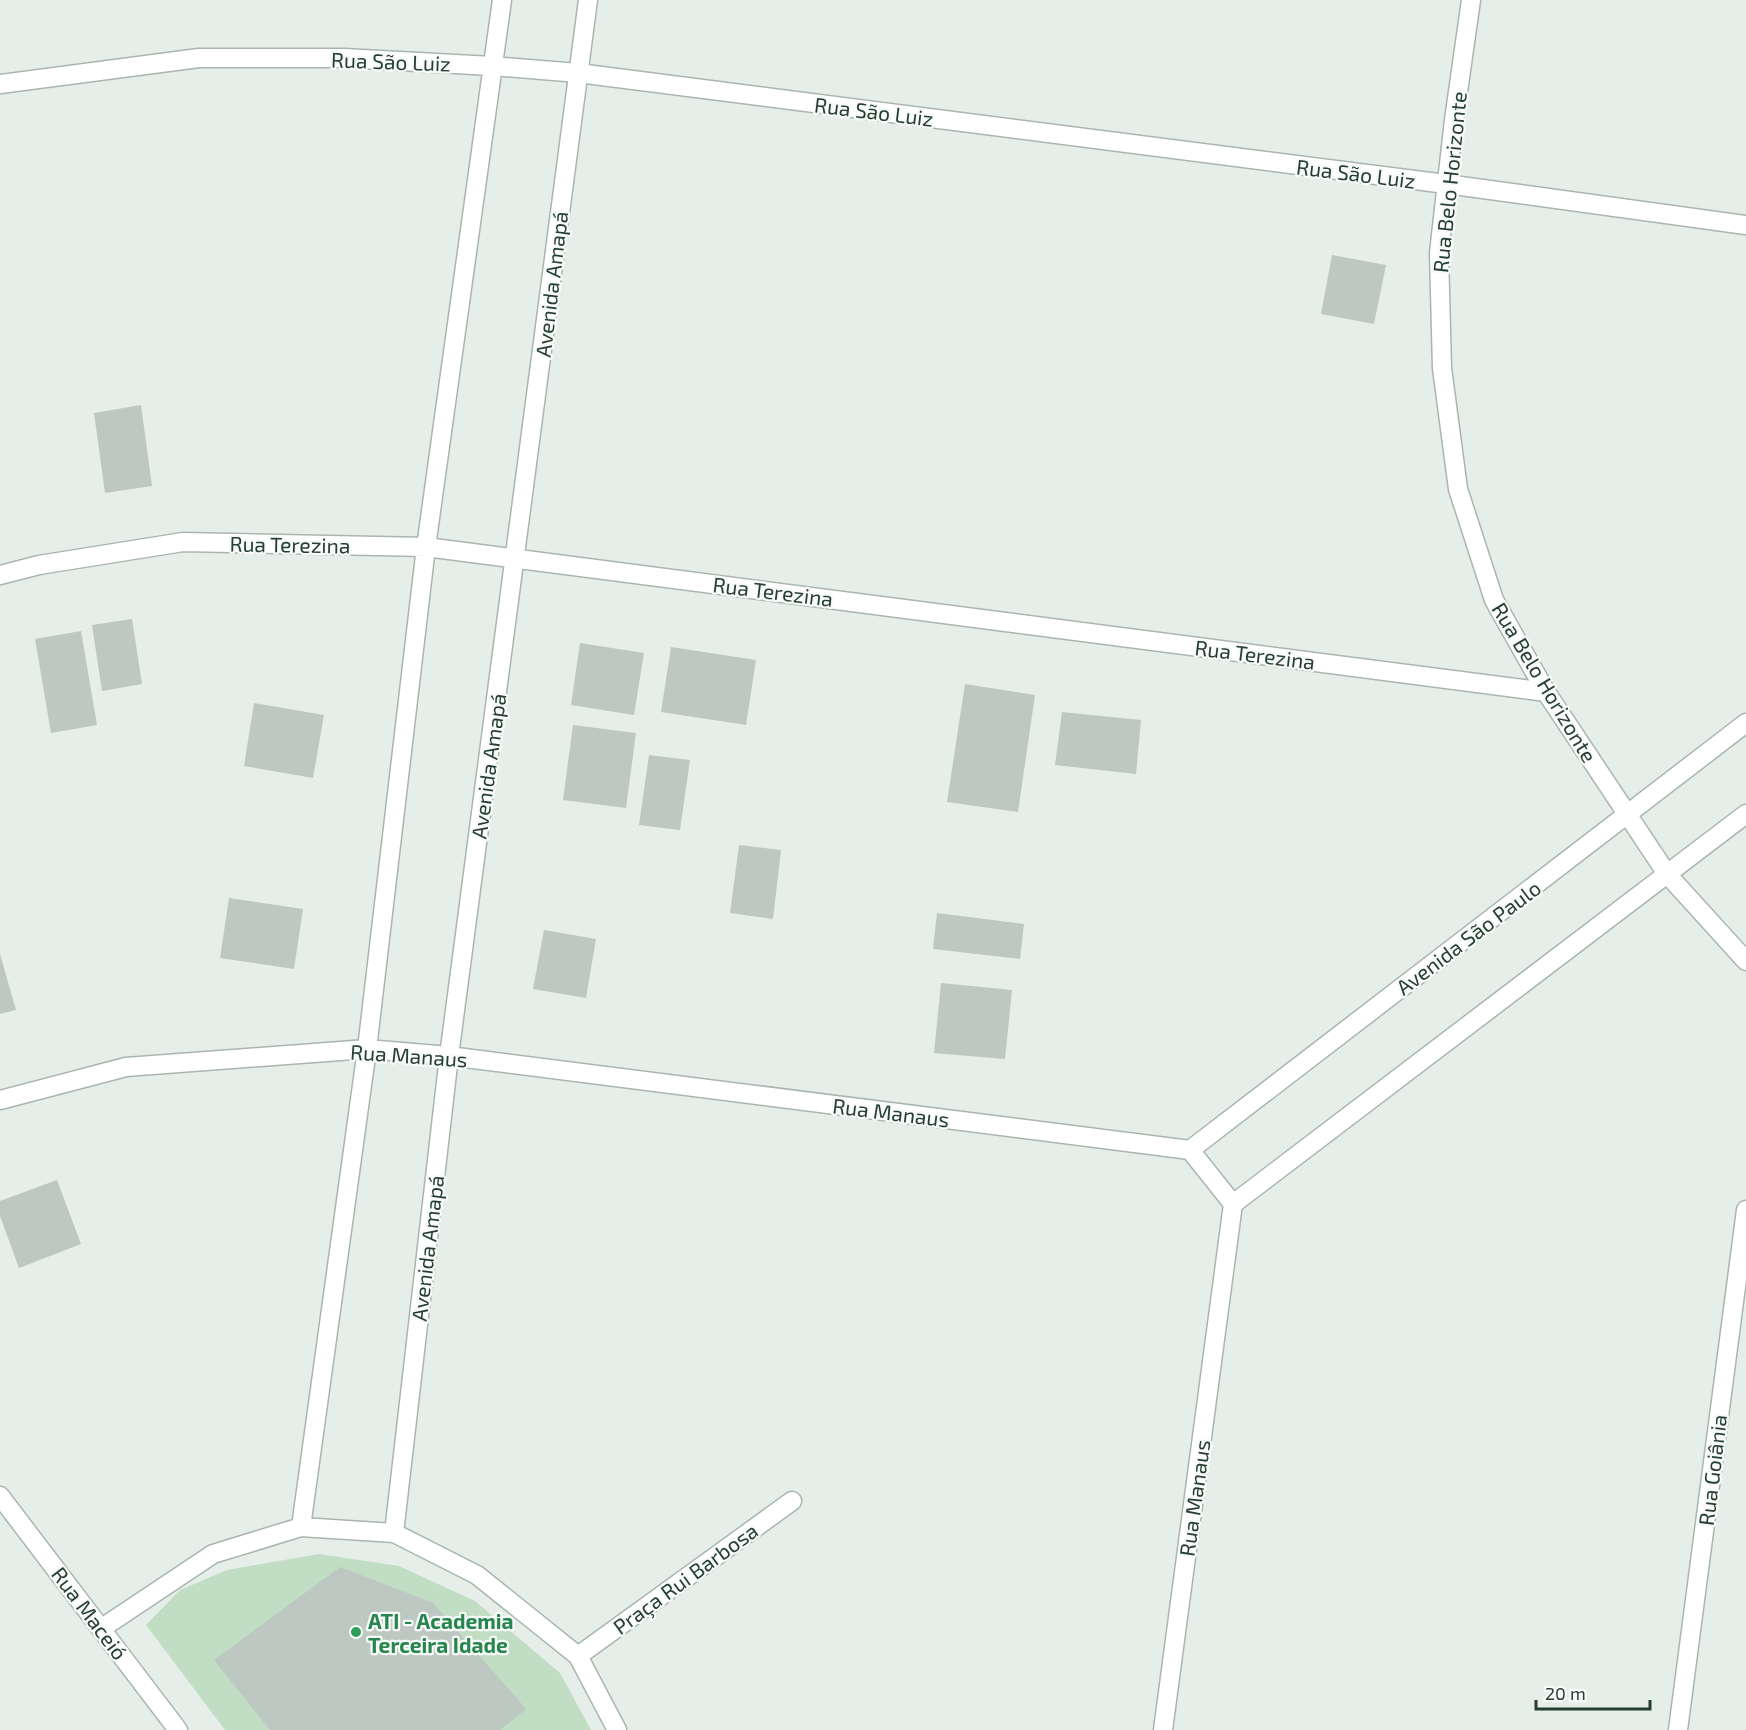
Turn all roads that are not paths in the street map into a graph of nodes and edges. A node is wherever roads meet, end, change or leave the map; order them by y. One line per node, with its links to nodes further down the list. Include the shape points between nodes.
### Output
1 (502, 0): 4 (street)
2 (588, 0): 5 (street, Avenida Amapá)
3 (1471, 0): 7 (street, Rua Belo Horizonte)
4 (492, 66): 5 (street, Rua São Luiz); 6 (street, Rua São Luiz, via 344,58 199,58); 9 (street)
5 (578, 73): 7 (street, Rua São Luiz); 10 (street, Avenida Amapá)
6 (0, 84)
7 (1446, 184): 8 (street, Rua São Luiz); 12 (street, Rua Belo Horizonte, via 1439,253 1442,369 1458,489 1494,600)
8 (1746, 225)
9 (426, 548): 10 (street, Rua Terezina); 11 (street, Rua Terezina, via 183,542); 18 (street)
10 (515, 558): 12 (street, Rua Terezina); 19 (street, Avenida Amapá)
11 (0, 575)
12 (1546, 692): 15 (street, Rua Belo Horizonte)
13 (1746, 723): 15 (street, Avenida São Paulo)
14 (1746, 814): 16 (street)
15 (1626, 815): 16 (street, Rua Belo Horizonte); 21 (street, Avenida São Paulo)
16 (1667, 874): 17 (street, Rua Belo Horizonte); 22 (street)
17 (1746, 961)
18 (367, 1048): 19 (street, Rua Manaus); 20 (street, Rua Manaus, via 126,1067); 26 (street)
19 (449, 1056): 21 (street, Rua Manaus); 27 (street, Avenida Amapá)
20 (0, 1100)
21 (1190, 1150): 22 (street)
22 (1233, 1204): 32 (street, Rua Manaus)
23 (1746, 1209): 33 (street, Rua Goiânia)
24 (0, 1496): 28 (street, Rua Maceió)
25 (792, 1501): 29 (street, Praça Rui Barbosa)
26 (301, 1527): 27 (street); 28 (street, via 213,1554)
27 (394, 1533): 29 (street, via 477,1575)
28 (102, 1628): 30 (street, Rua Maceió)
29 (578, 1656): 31 (street)
30 (178, 1730)
31 (617, 1730)
32 (1163, 1730)
33 (1678, 1730)

